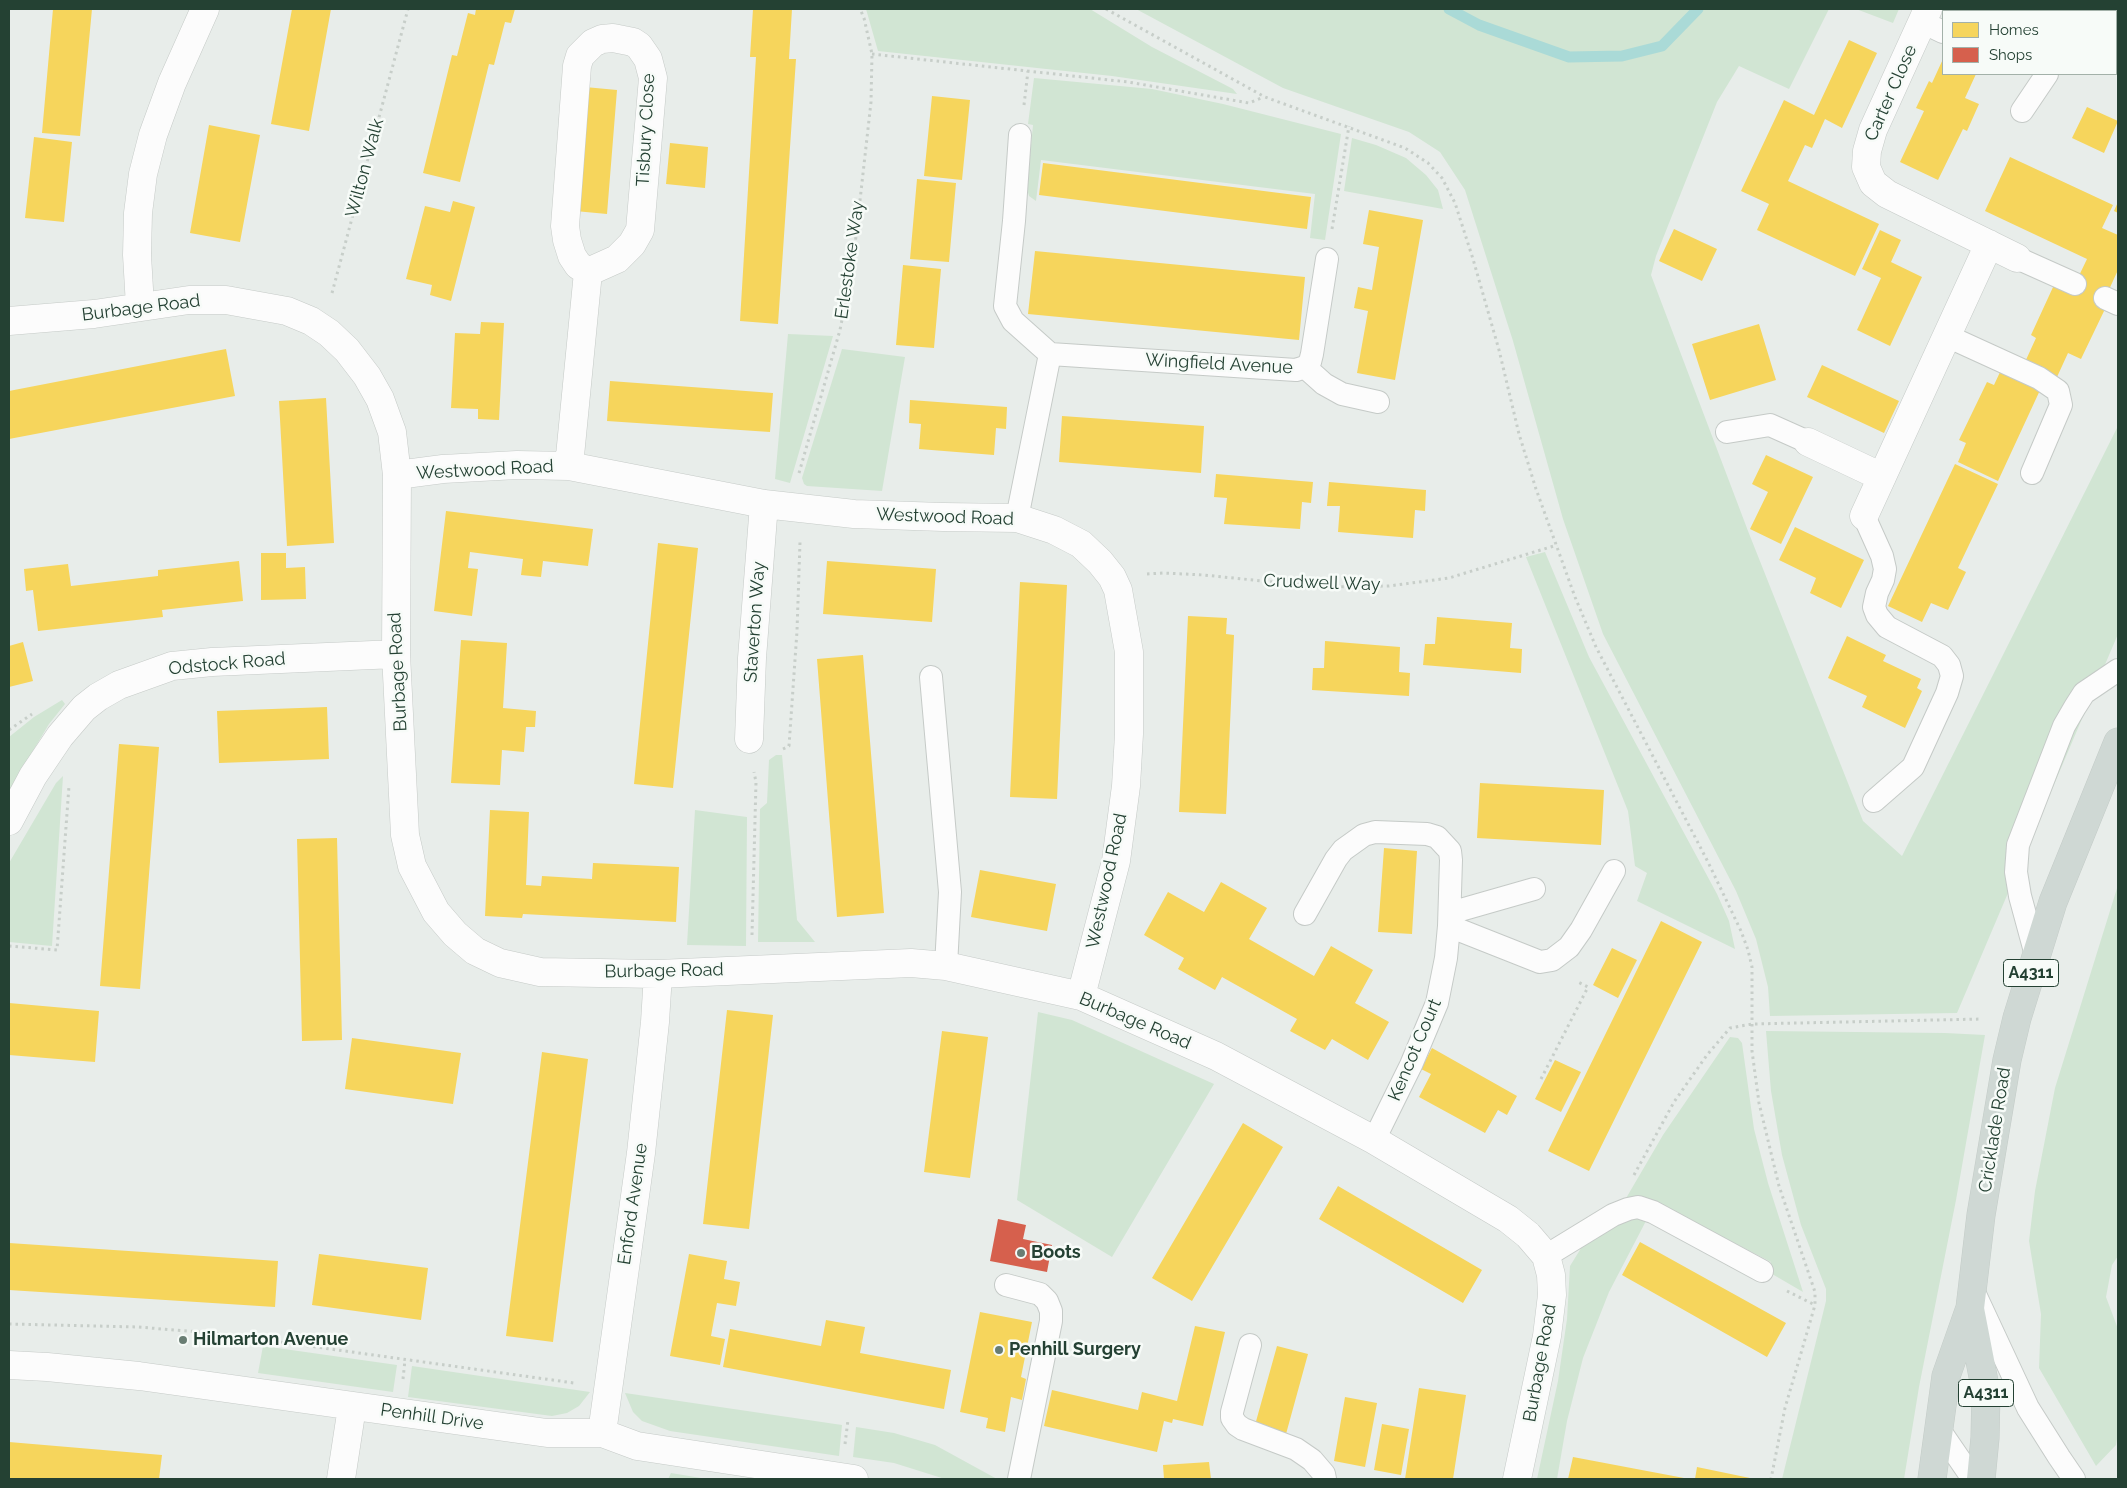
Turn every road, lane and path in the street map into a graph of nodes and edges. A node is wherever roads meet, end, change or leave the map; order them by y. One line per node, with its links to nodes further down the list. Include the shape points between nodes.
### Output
1 (205, 9): 17 (street, via 172,83 143,174 138,214)
2 (408, 9): 19 (path, Wilton Walk, via 330,297)
3 (860, 9): 6 (path, Erlestoke Way)
4 (1106, 9): 8 (path)
5 (1931, 21): 12 (street, Carter Close, via 1873,130 1866,168 1873,183 1887,194)
6 (872, 54): 8 (path, via 1128,82 1249,103); 31 (path, Erlestoke Way, via 871,102 852,263 840,330 797,480)
7 (2040, 76): 9 (lane)
8 (1265, 97): 10 (path)
9 (2022, 111)
10 (1349, 126): 14 (path); 34 (path, via 1405,148 1428,163 1442,178 1455,203 1494,332 1518,434)
11 (1020, 134): 21 (lane, via 1004,306 1012,321)
12 (1989, 244): 13 (street, Carter Close); 20 (street)
13 (2017, 258): 16 (lane, Carter Close)
14 (1327, 259): 22 (lane, Wingfield Avenue, via 1312,354)
15 (588, 272): 15 (street, Tisbury Close, via 578,266 572,256 565,226 577,66 580,56 594,43 613,38 639,46 648,59 653,78 640,230 617,259); 26 (street)
16 (2075, 284)
17 (140, 306): 18 (street, Burbage Road, via 94,314); 19 (street, Burbage Road, via 189,300 226,300 287,311)
18 (9, 321)
19 (311, 321): 28 (street, Burbage Road, via 347,350 380,399 392,432)
20 (1947, 336): 27 (lane, via 2039,378 2058,391 2061,405); 29 (street)
21 (1050, 354): 22 (lane, Wingfield Avenue); 33 (lane)
22 (1305, 368): 23 (lane, via 1342,394)
23 (1378, 402)
24 (1727, 432): 25 (lane, via 1770,425)
25 (1808, 442): 29 (street)
26 (569, 466): 28 (street, Westwood Road, via 517,465); 30 (street, Westwood Road)
27 (2032, 474)
28 (397, 475): 36 (street, Burbage Road)
29 (1882, 477): 32 (street)
30 (764, 504): 31 (street, Westwood Road); 39 (street, Staverton Way)
31 (796, 508): 33 (street, Westwood Road, via 864,514); 42 (path, Erlestoke Way, via 801,532 789,746)
32 (1864, 516): 45 (lane, via 1885,569 1874,607 1877,614 1887,627 1942,656 1952,676 1948,693 1913,767)
33 (1017, 518): 35 (street, Westwood Road, via 1054,530 1081,544)
34 (1557, 545): 35 (path, Crudwell Way, via 1448,578 1389,586 1321,587 1163,573); 59 (path, via 1596,647 1741,931 1752,967)
35 (1112, 577): 57 (street, Westwood Road, via 1118,590 1129,652 1126,786 1116,861)
36 (396, 654): 40 (street, Odstock Road, via 265,658 172,666 98,697 84,708); 56 (street, Burbage Road, via 405,835 412,866 436,912 475,951 500,964 540,972)
37 (2118, 670): 52 (lane, via 2084,693 2064,726 2018,845 2016,872)
38 (931, 677): 54 (lane, via 950,892)
39 (749, 739): 44 (path)
40 (56, 742): 46 (street, Odstock Road); 51 (path, via 70,771 57,950)
41 (2118, 742): 52 (main road, Cricklade Road / A4311, via 2053,902)
42 (780, 750)
43 (758, 765): 44 (path)
44 (754, 771): 55 (path)
45 (1874, 801)
46 (9, 821)
47 (1614, 871): 53 (lane, via 1582,930 1569,947 1552,960)
48 (1534, 889): 50 (lane)
49 (1305, 914): 50 (lane, Kencot Court, via 1343,850 1364,835 1375,832 1427,834 1444,842 1450,851)
50 (1449, 920): 53 (lane); 61 (lane, Kencot Court, via 1437,1003)
51 (9, 946)
52 (2036, 955): 58 (main road, Cricklade Road / A4311)
53 (1540, 962): 60 (path, via 1588,987)
54 (946, 966): 55 (street, Burbage Road, via 911,963); 57 (street, Burbage Road)
55 (751, 968): 56 (street, Burbage Road)
56 (658, 974): 70 (street, Enford Avenue, via 641,1153)
57 (1081, 996): 61 (street, Burbage Road, via 1216,1056)
58 (2017, 1018): 59 (path); 66 (main road, Cricklade Road / A4311, via 1981,1215)
59 (1752, 1024): 62 (path, via 1730,1028 1706,1055 1658,1129)
60 (1541, 1079)
61 (1374, 1140): 63 (street, Burbage Road, via 1508,1219)
62 (1613, 1215): 63 (lane); 64 (lane, via 1638,1207 1653,1212)
63 (1546, 1256): 78 (street, Burbage Road, via 1552,1295 1547,1336)
64 (1762, 1271)
65 (1006, 1285): 76 (lane, via 1040,1294 1048,1301 1051,1310)
66 (1971, 1298): 72 (main road, Cricklade Road / A4311, via 1946,1376); 81 (main road, Cricklade Road / A4311, via 1986,1392); 82 (lane, via 2028,1408)
67 (9, 1324): 70 (path, via 138,1327 223,1334 490,1372)
68 (1250, 1345): 77 (lane, via 1232,1418 1243,1429 1296,1449 1312,1460)
69 (9, 1365): 71 (street, Penhill Drive, via 139,1376)
70 (608, 1385): 73 (street, Enford Avenue)
71 (352, 1407): 73 (street, Penhill Drive, via 547,1433); 74 (street)
72 (1938, 1428): 79 (main road, Cricklade Road / A4311); 80 (lane)
73 (602, 1434): 75 (street, Penhill Drive, via 637,1446)
74 (341, 1479)
75 (854, 1479)
76 (1019, 1479)
77 (1326, 1479)
78 (1517, 1479)
79 (1932, 1479)
80 (1973, 1479)
81 (1980, 1479)
82 (2074, 1479)

